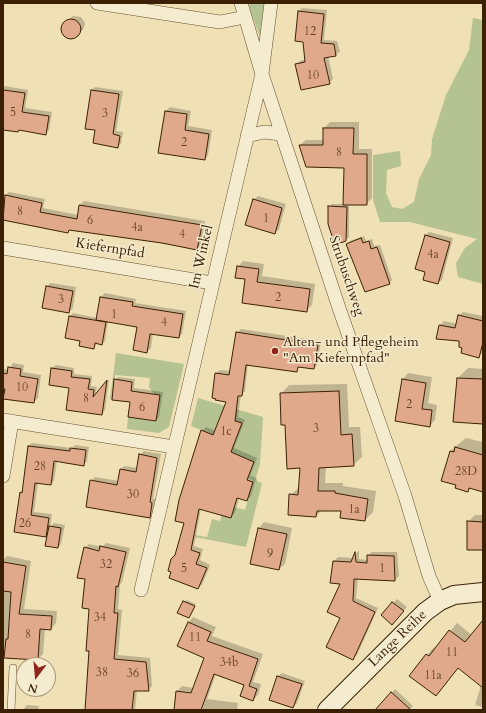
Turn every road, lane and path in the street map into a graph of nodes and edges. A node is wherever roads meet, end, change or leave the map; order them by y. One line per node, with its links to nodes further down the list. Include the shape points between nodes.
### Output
1 (97, 3): 4 (street, via 220,22)
2 (241, 3): 4 (street, Strubuschweg)
3 (270, 3): 5 (street, Strubuschweg)
4 (245, 16): 5 (street, Strubuschweg)
5 (262, 74): 6 (street, Strubuschweg); 7 (street, Im Winkel)
6 (281, 134): 7 (street, via 264,132); 15 (street, Strubuschweg, via 404,492 429,576)
7 (247, 136): 9 (street, Im Winkel)
8 (3, 248): 9 (street, Kiefernpfad)
9 (212, 283): 11 (street, Im Winkel)
10 (7, 421): 11 (street); 12 (street)
11 (174, 447): 13 (street, Im Winkel)
12 (3, 476)
13 (142, 590)
14 (483, 592): 15 (street, Lange Reihe, via 454,595)
15 (440, 601): 17 (street, Lange Reihe, via 425,612)
16 (13, 668): 18 (lane)
17 (334, 708)
18 (11, 710)

